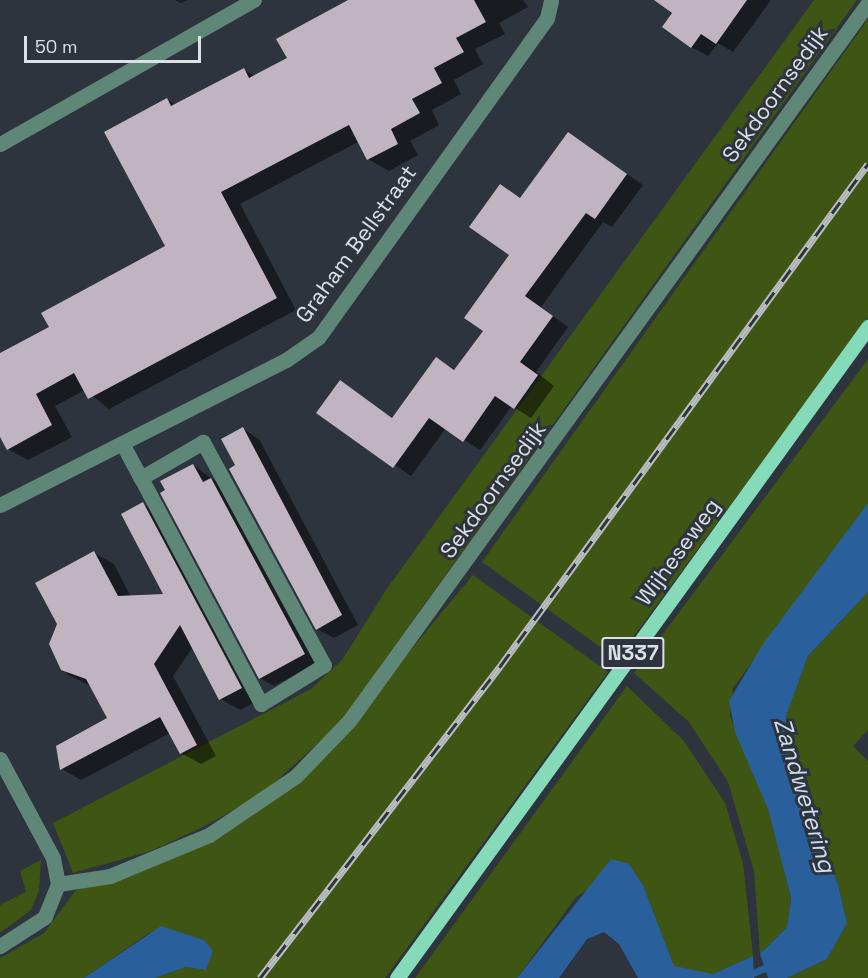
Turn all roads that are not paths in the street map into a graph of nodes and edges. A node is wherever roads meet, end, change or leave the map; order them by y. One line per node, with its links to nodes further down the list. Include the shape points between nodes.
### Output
1 (254, 0): 4 (street)
2 (551, 0): 6 (street, Graham Bellstraat, via 547,18 318,338 286,360)
3 (868, 3): 10 (street, Sekdoornsedijk, via 349,721 296,776 209,835 129,870)
4 (0, 144)
5 (868, 327): 12 (main road, Wijheseweg / N337)
6 (122, 443): 7 (street); 8 (street, Graham Bellstraat)
7 (141, 478): 7 (street, via 261,704 324,665 204,442)
8 (0, 505)
9 (0, 759): 10 (street, via 53,858)
10 (58, 884): 11 (street, via 45,917)
11 (0, 946)
12 (397, 978)

